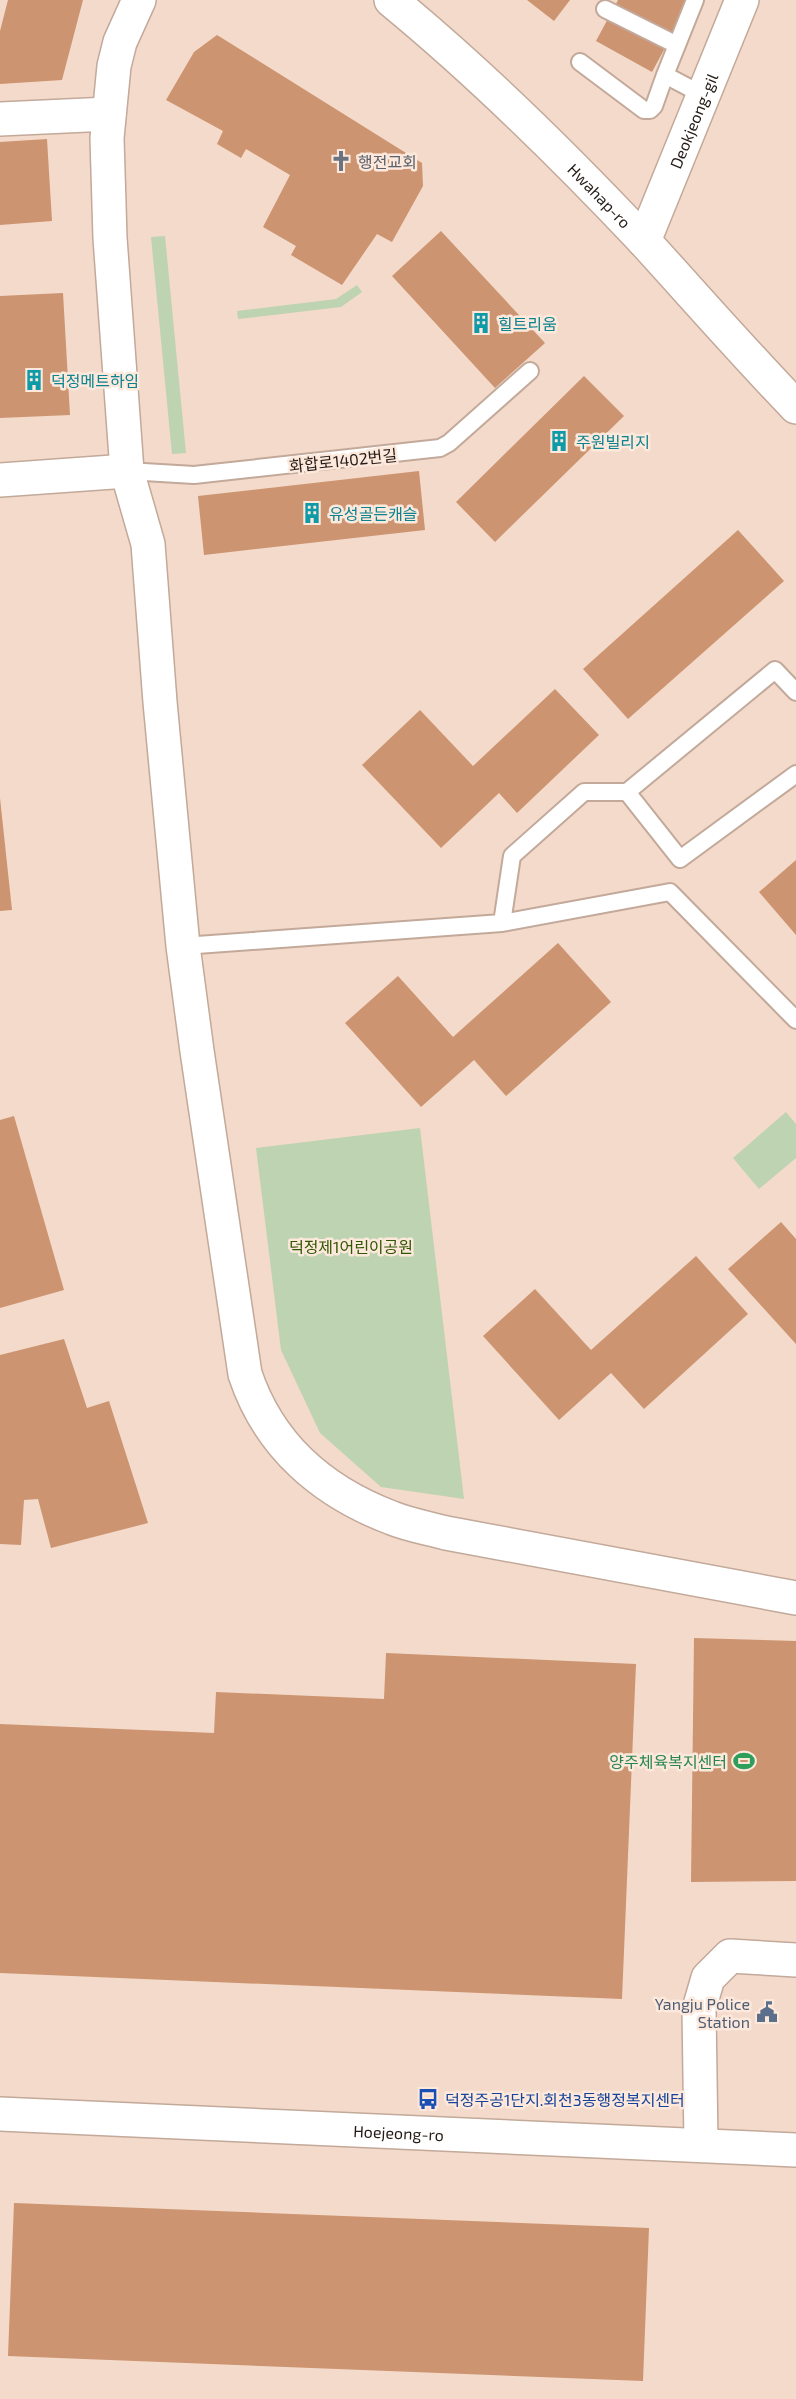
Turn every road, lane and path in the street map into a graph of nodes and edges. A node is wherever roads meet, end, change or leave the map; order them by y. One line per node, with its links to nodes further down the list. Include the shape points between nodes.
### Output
1 (139, 0): 10 (street, via 120,42)
2 (695, 0): 6 (lane)
3 (742, 0): 9 (street, Deokjeong-gil)
4 (399, 2): 12 (street, Hwahap-ro)
5 (605, 9): 6 (lane)
6 (677, 45): 8 (lane)
7 (580, 62): 8 (lane, via 644,110 654,106)
8 (665, 75): 9 (lane)
9 (703, 95): 12 (street, Deokjeong-gil)
10 (109, 114): 11 (street); 15 (street, via 110,238)
11 (0, 119)
12 (644, 241): 14 (street, Hwahap-ro)
13 (530, 371): 15 (lane, 화합로1402번길, via 440,448 194,475)
14 (796, 407)
15 (127, 471): 16 (street); 21 (street, via 148,544)
16 (0, 480)
17 (796, 692): 19 (lane, via 775,670)
18 (796, 774): 19 (lane, via 680,859)
19 (627, 792): 20 (lane, via 584,792 512,856)
20 (502, 923): 21 (lane); 22 (lane, via 670,892)
21 (183, 946): 23 (street, via 245,1374 262,1415 286,1449 338,1493 394,1519 446,1533)
22 (796, 1020)
23 (796, 1598)
24 (796, 1960): 26 (street, via 730,1956 708,1978 699,2009)
25 (0, 2114): 26 (street, Hoejeong-ro)
26 (701, 2144): 27 (street, Hoejeong-ro)
27 (796, 2150)

